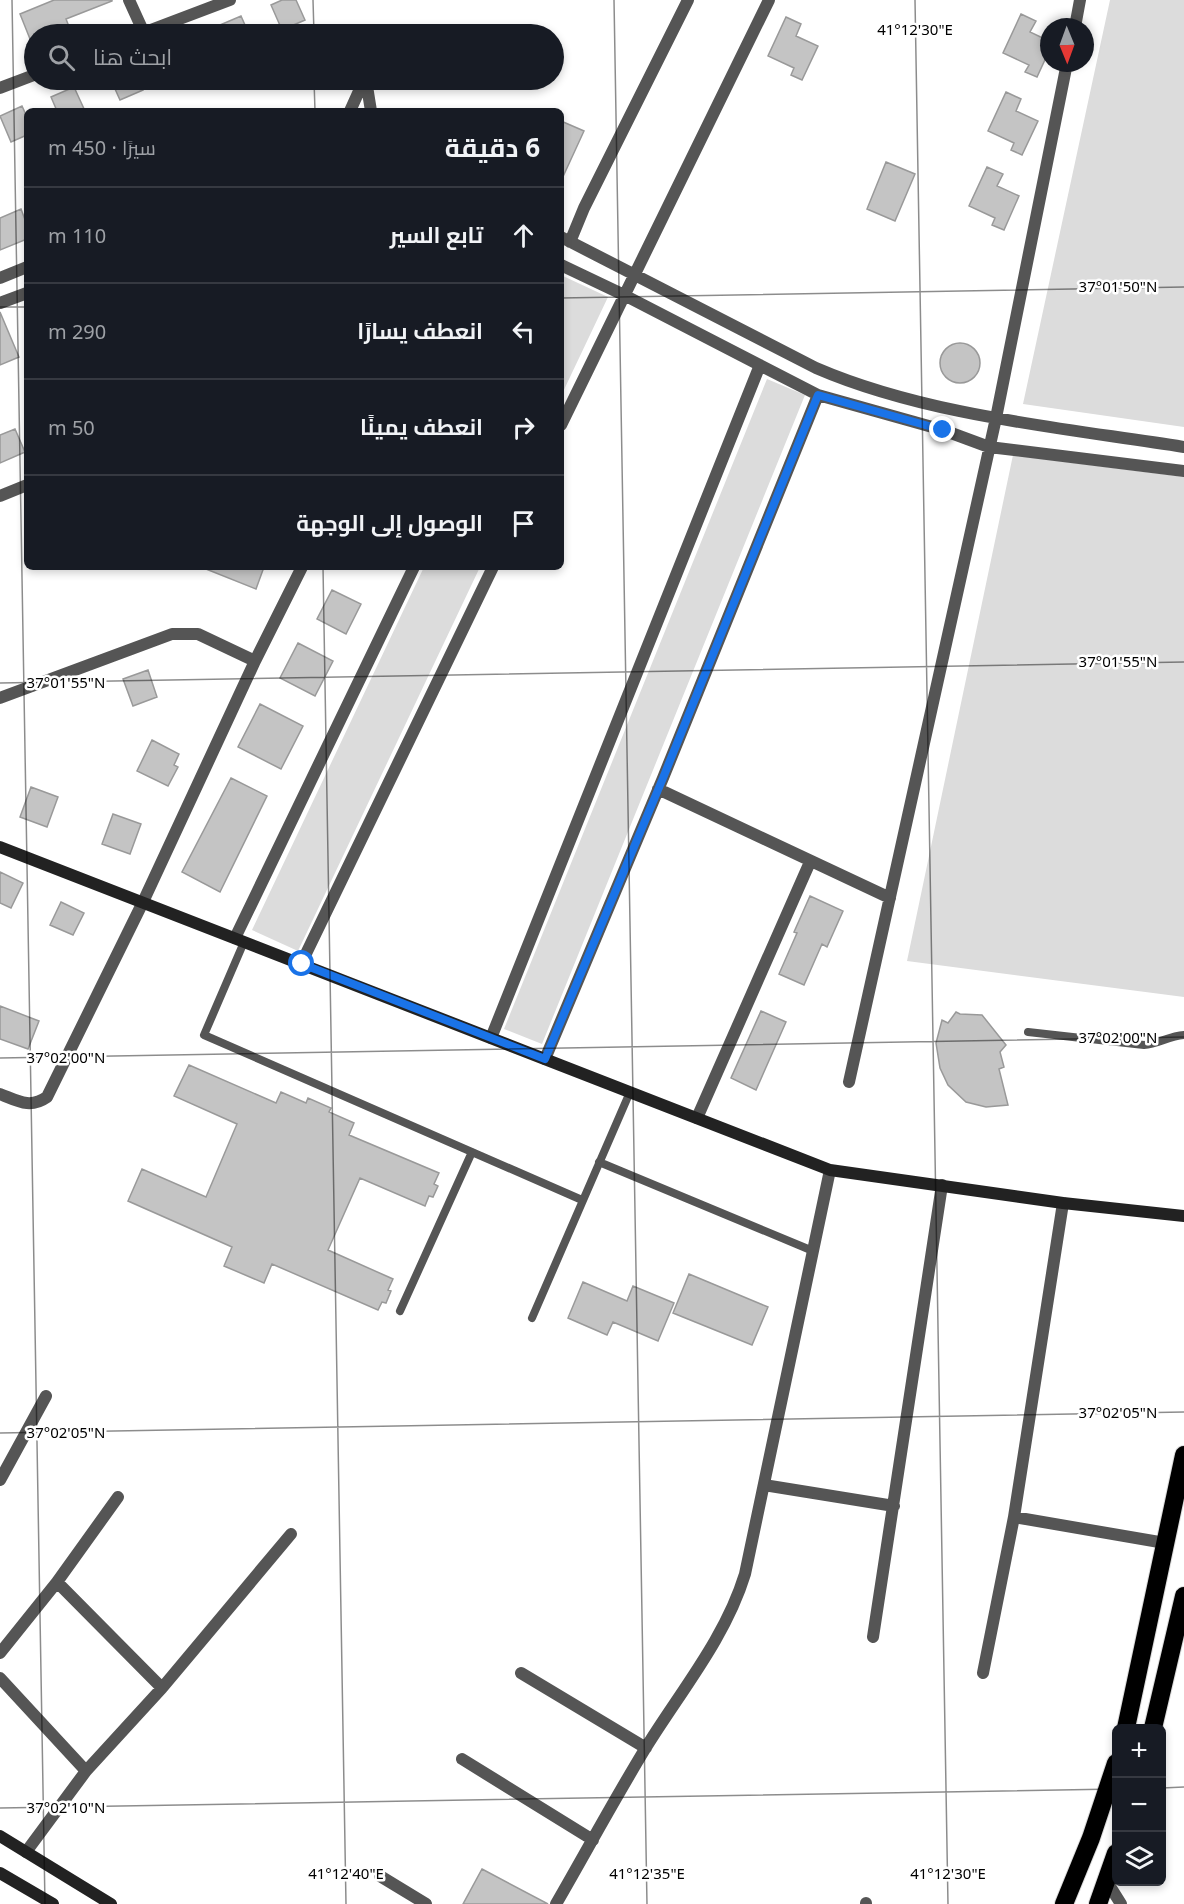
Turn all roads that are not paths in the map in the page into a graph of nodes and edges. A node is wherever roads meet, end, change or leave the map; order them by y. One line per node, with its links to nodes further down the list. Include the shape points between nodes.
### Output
1 (129, 0): 7 (street)
2 (230, 0): 8 (street)
3 (688, 0): 16 (street)
4 (768, 0): 19 (street)
5 (1080, 0): 6 (street)
6 (1077, 18)
7 (138, 24)
8 (168, 24)
9 (1065, 72): 26 (street)
10 (24, 79): 11 (street)
11 (0, 88)
12 (360, 90): 14 (street)
13 (367, 90): 15 (street)
14 (351, 108)
15 (370, 108)
16 (566, 240): 19 (street)
17 (564, 266): 22 (street)
18 (24, 268): 20 (street)
19 (633, 275): 22 (street); 26 (street, via 846,381)
20 (0, 278)
21 (24, 294): 23 (street)
22 (624, 295): 24 (street); 27 (street)
23 (0, 303)
24 (760, 365): 25 (street); 47 (street)
25 (818, 395): 28 (street); 38 (street)
26 (996, 418): 28 (street); 29 (street)
27 (564, 420)
28 (989, 447): 30 (street); 41 (street)
29 (1184, 447)
30 (1184, 471)
31 (24, 486): 32 (street)
32 (0, 496)
33 (300, 570): 36 (street)
34 (412, 570): 43 (street)
35 (492, 570): 44 (street)
36 (255, 661): 37 (street, via 198,634 172,634); 42 (street)
37 (0, 698)
38 (658, 789): 40 (street); 48 (street)
39 (0, 847): 42 (street)
40 (810, 862): 41 (street); 52 (street)
41 (890, 898): 49 (street)
42 (142, 902): 43 (street); 51 (street, via 47,1096 31,1104)
43 (240, 940): 44 (street); 53 (lane, via 204,1035)
44 (302, 964): 47 (street)
45 (1028, 1032): 46 (lane, via 1144,1045)
46 (1184, 1035)
47 (491, 1038): 48 (street)
48 (545, 1059): 50 (street)
49 (849, 1082)
50 (630, 1092): 52 (street); 54 (lane)
51 (0, 1094)
52 (697, 1118): 55 (street)
53 (472, 1152): 57 (lane); 61 (lane)
54 (599, 1162): 57 (lane); 60 (lane)
55 (830, 1170): 56 (street); 60 (street)
56 (942, 1185): 58 (street); 68 (street)
57 (582, 1200): 62 (lane)
58 (1062, 1203): 59 (street); 69 (street)
59 (1184, 1216)
60 (813, 1251): 66 (street)
61 (400, 1311)
62 (532, 1318)
63 (46, 1396): 65 (street)
64 (1184, 1455): 71 (highway)
65 (0, 1480)
66 (764, 1485): 68 (street); 82 (street, via 739,1596 706,1657)
67 (118, 1497): 72 (street)
68 (894, 1506): 74 (street)
69 (1014, 1517): 71 (street); 77 (street)
70 (291, 1534): 79 (street)
71 (1165, 1543): 80 (highway)
72 (57, 1581): 75 (street); 79 (street)
73 (1184, 1596): 81 (highway)
74 (873, 1637)
75 (0, 1653)
76 (521, 1673): 82 (street)
77 (983, 1673)
78 (0, 1678): 84 (street)
79 (162, 1688): 84 (street)
80 (1127, 1724)
81 (1154, 1724)
82 (646, 1748): 87 (street)
83 (462, 1759): 87 (street)
84 (86, 1771): 88 (street)
85 (1112, 1775): 97 (highway)
86 (0, 1836): 88 (street)
87 (593, 1840): 96 (street)
88 (26, 1852): 94 (street)
89 (1112, 1864): 92 (highway)
90 (0, 1873): 93 (street)
91 (380, 1876): 95 (street)
92 (1106, 1880): 98 (highway); 99 (street)
93 (53, 1904)
94 (111, 1904)
95 (426, 1904)
96 (555, 1904)
97 (1064, 1904)
98 (1098, 1904)
99 (1120, 1904)

